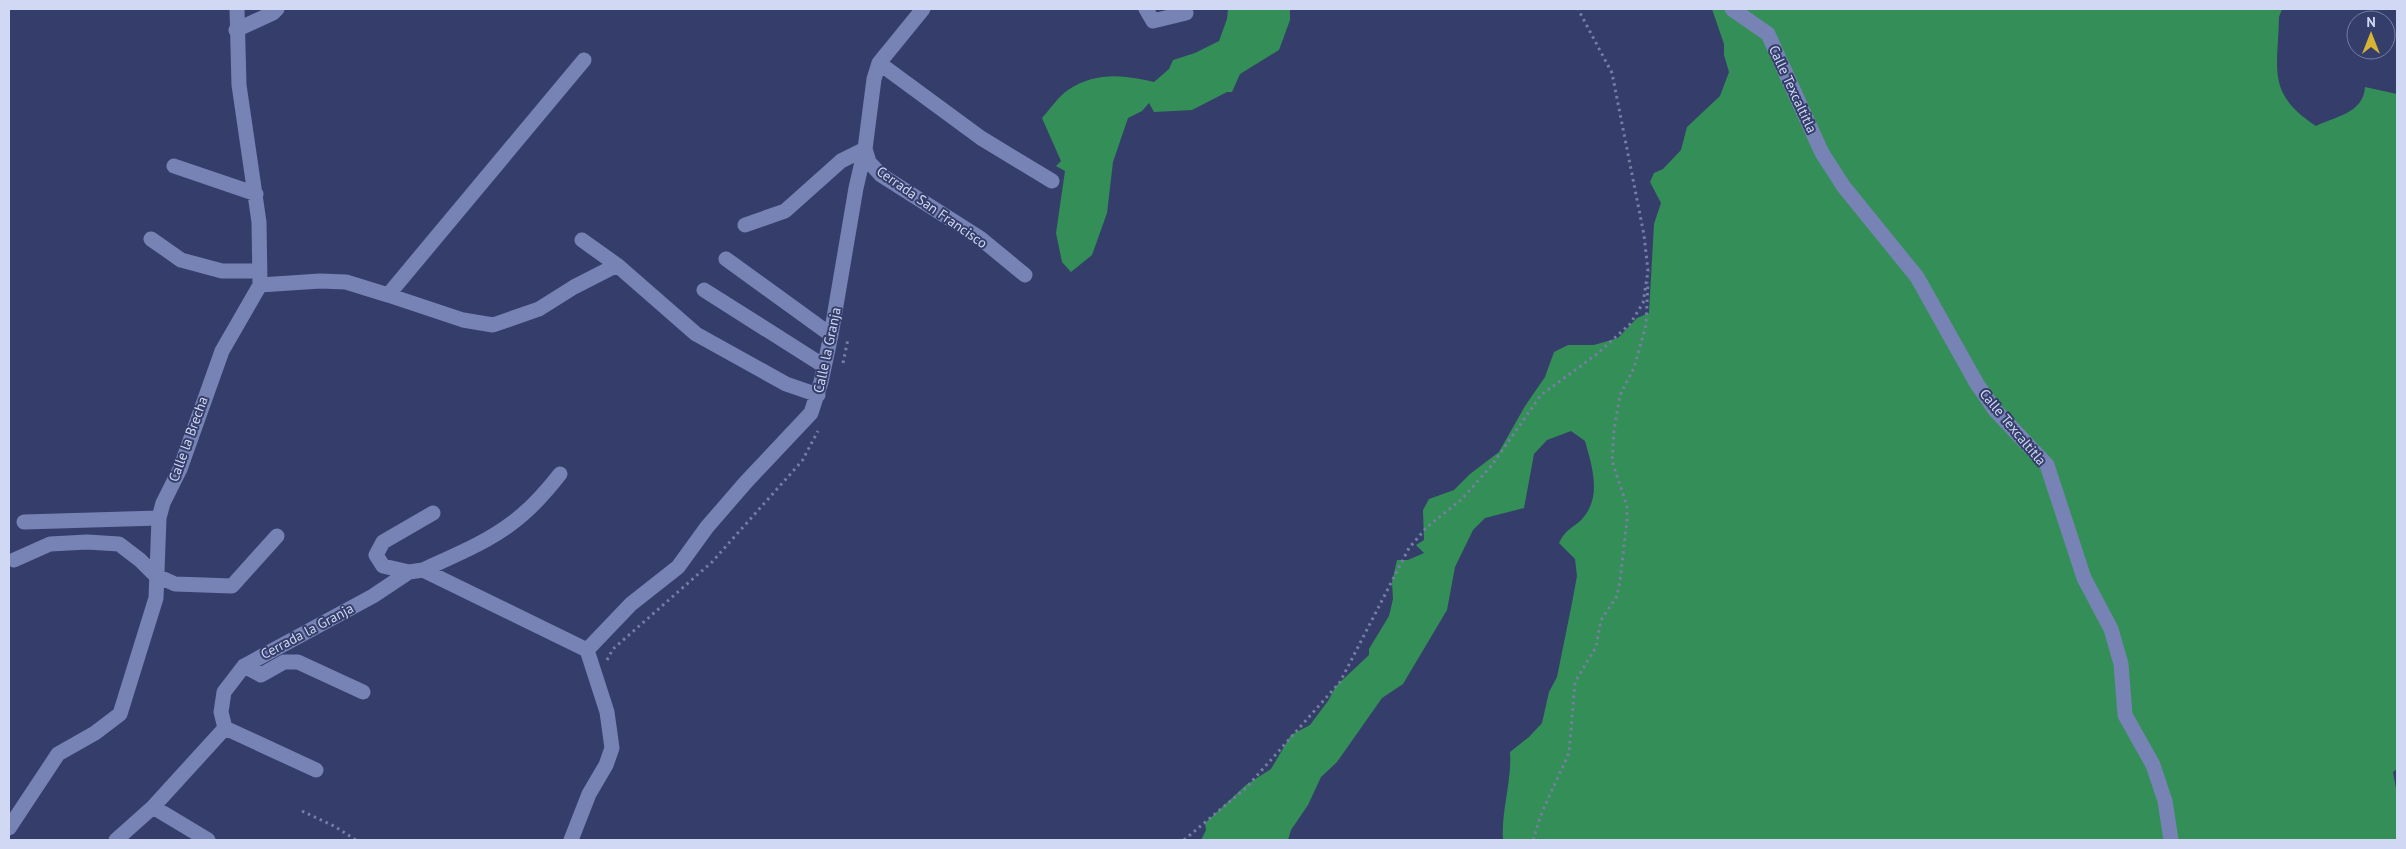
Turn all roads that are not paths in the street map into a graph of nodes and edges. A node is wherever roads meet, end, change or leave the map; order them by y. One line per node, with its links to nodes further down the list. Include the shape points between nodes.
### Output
1 (237, 9): 7 (street, Calle la Brecha)
2 (277, 9): 7 (street)
3 (923, 9): 9 (street, Calle la Granja)
4 (1146, 9): 6 (street, via 1153,21)
5 (1732, 9): 44 (street, Calle Texcaltitla, via 1768,34 1822,153 1918,277 1986,397 2047,465 2084,578 2111,629 2121,664 2125,715 2153,765)
6 (1186, 13)
7 (236, 30): 13 (street, Calle la Brecha, via 239,85)
8 (584, 60): 22 (street)
9 (880, 63): 10 (street, Calle la Granja, via 870,98); 12 (street, via 981,138)
10 (865, 149): 14 (street, via 841,161 785,211); 19 (street, Cerrada San Francisco, via 869,162 880,175 980,238); 23 (street, Calle la Granja)
11 (174, 166): 13 (street)
12 (1052, 181)
13 (256, 194): 20 (street, Calle la Brecha)
14 (745, 225)
15 (151, 239): 20 (street, via 181,260)
16 (582, 240): 18 (street)
17 (726, 259): 23 (street)
18 (617, 264): 22 (street, via 539,310 493,325 463,320); 25 (street, via 696,334 777,380)
19 (1025, 275)
20 (259, 278): 22 (street, via 346,282); 28 (street, Calle la Brecha, via 222,351)
21 (704, 290): 24 (street)
22 (388, 295)
23 (831, 335): 24 (street, Calle la Granja)
24 (824, 366): 25 (street, Calle la Granja)
25 (818, 395): 34 (street, Calle la Granja, via 811,413 706,527 678,566 631,604)
26 (560, 474): 32 (street, Cerrada la Granja, via 539,500 512,524)
27 (433, 513): 32 (street, via 383,542 376,555 383,566)
28 (159, 518): 29 (street); 33 (street, Calle la Brecha)
29 (24, 522)
30 (277, 536): 33 (street, via 232,586 175,584)
31 (14, 560): 33 (street, via 50,544 119,544)
32 (416, 571): 34 (street); 35 (street, Cerrada la Granja)
33 (155, 576): 40 (street, Calle la Brecha, via 156,598 120,714 58,754)
34 (587, 650): 43 (street, via 608,712 612,748)
35 (244, 666): 36 (street, via 261,675 284,662 298,662); 37 (street, Cerrada la Granja, via 224,692 221,712)
36 (363, 692)
37 (225, 728): 38 (street); 39 (street)
38 (316, 770)
39 (153, 807): 41 (street); 42 (street)
40 (9, 828)
41 (116, 840)
42 (208, 840)
43 (571, 840)
44 (2171, 840)

